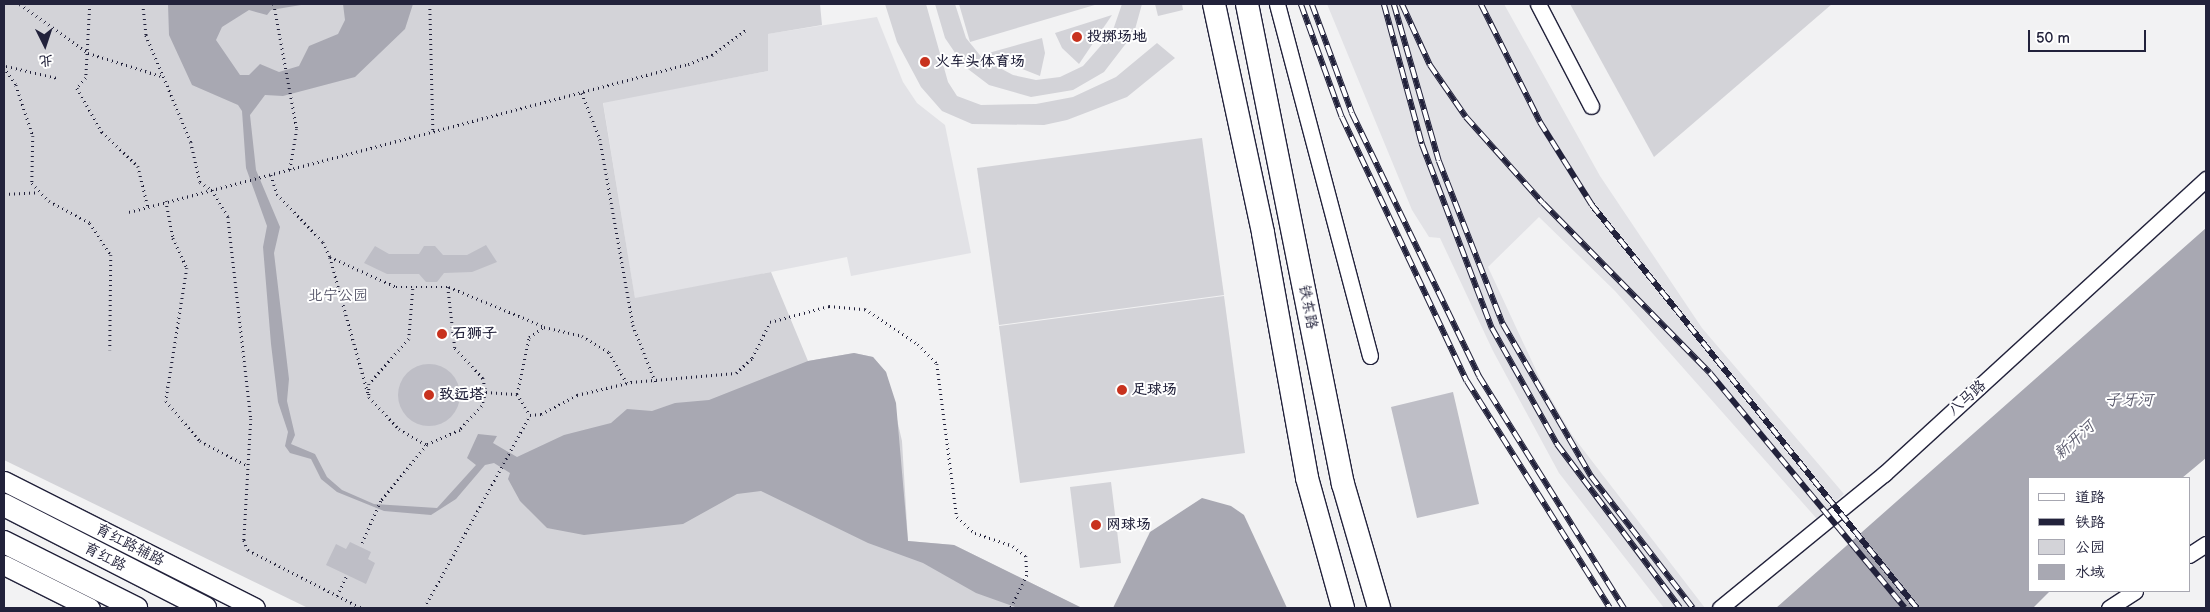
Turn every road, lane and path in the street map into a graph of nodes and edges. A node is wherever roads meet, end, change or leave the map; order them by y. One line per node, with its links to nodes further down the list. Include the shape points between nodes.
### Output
1 (20, 4): 11 (path)
2 (90, 4): 11 (path)
3 (143, 4): 13 (path, via 146,35)
4 (274, 4): 18 (path, via 297,129)
5 (430, 4): 17 (path)
6 (1214, 4): 58 (highway, via 1319,530)
7 (1247, 4): 59 (highway, 铁东路, via 1352,525)
8 (1276, 4): 32 (street)
9 (1538, 4): 16 (street)
10 (747, 29): 15 (path, via 712,55)
11 (88, 54): 13 (path); 25 (path, via 86,78 77,88 102,132 138,166)
12 (5, 66): 14 (path); 22 (path, via 33,136 32,183)
13 (161, 76): 21 (path, via 191,142 200,182)
14 (57, 78)
15 (581, 92): 17 (path); 33 (path, via 600,139 633,325)
16 (1591, 106)
17 (433, 131): 18 (path)
18 (290, 170): 19 (path)
19 (269, 175): 21 (path); 27 (path, via 277,194 323,242)
20 (2206, 180): 60 (street, 八马路, via 1884,474)
21 (212, 190): 24 (path); 40 (path, via 228,217 251,419)
22 (39, 192): 23 (path); 31 (path, via 90,223 111,255)
23 (4, 194)
24 (166, 201): 25 (path); 40 (path, via 187,282 166,401 200,441)
25 (148, 207): 26 (path)
26 (129, 212)
27 (330, 257): 29 (path, via 396,287); 37 (path)
28 (448, 287): 29 (path); 30 (path); 35 (path, via 455,348 484,378)
29 (412, 289): 37 (path, via 409,339 369,384)
30 (544, 327): 34 (path, via 582,336 609,352); 36 (path, via 529,337)
31 (110, 350)
32 (1370, 356)
33 (656, 382): 34 (path); 57 (path, via 736,373 752,358 770,322 829,306 865,309 918,344 937,364 957,517 975,533 1022,551 1027,574)
34 (627, 384): 38 (path, via 577,394 541,414)
35 (486, 392): 36 (path); 39 (path, via 482,406 460,430)
36 (516, 394): 38 (path)
37 (369, 397): 39 (path, via 399,429)
38 (530, 415): 56 (path)
39 (427, 445): 45 (path, via 381,501)
40 (248, 466): 50 (path, via 242,532 248,550)
41 (4, 481): 54 (main road, 育红路辅路)
42 (4, 505): 53 (highway, 育红路)
43 (4, 542): 52 (highway)
44 (2206, 544): 46 (street)
45 (361, 546)
46 (2190, 554)
47 (4, 565): 51 (main road)
48 (346, 577): 50 (path)
49 (2132, 592): 61 (street)
50 (337, 596): 55 (path)
51 (90, 608)
52 (136, 608)
53 (205, 608)
54 (256, 608)
55 (362, 608)
56 (424, 608)
57 (1011, 608)
58 (1344, 608)
59 (1379, 608)
60 (1720, 608)
61 (2108, 608)

